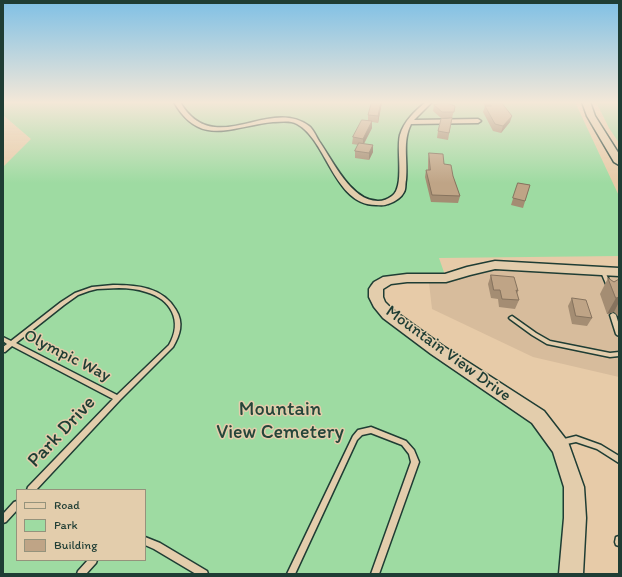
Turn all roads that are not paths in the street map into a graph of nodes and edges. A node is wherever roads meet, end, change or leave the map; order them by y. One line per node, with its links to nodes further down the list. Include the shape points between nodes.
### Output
1 (309, 129): 2 (street, via 352,193 362,201 375,203 391,201 401,191 402,142)
2 (405, 129)
3 (599, 129): 4 (street)
4 (619, 162)
5 (611, 280): 6 (lane); 15 (street, Mountain View Drive, via 522,266 495,266 446,278 388,280 379,284 376,289 379,304 388,314 538,417)
6 (619, 289)
7 (613, 315): 9 (lane)
8 (512, 318): 13 (lane, via 549,343 610,355)
9 (619, 334)
10 (3, 339): 11 (lane, Olympic Way)
11 (11, 344): 12 (lane, Park Drive); 14 (lane, Olympic Way); 14 (lane, Park Drive, via 82,292 121,286 138,287 152,292 167,301 177,315 177,338)
12 (3, 350)
13 (619, 354)
14 (118, 398): 17 (lane, Park Drive)
15 (557, 442): 16 (lane, via 576,439 599,447); 26 (street, Mountain View Drive, via 574,487 575,518)
16 (619, 460)
17 (32, 489)
18 (16, 505): 19 (lane)
19 (3, 519)
20 (146, 541): 23 (lane)
21 (92, 561): 22 (lane)
22 (81, 574)
23 (204, 574)
24 (291, 574): 25 (lane, via 355,438 360,432 371,430 404,443 412,452 415,462)
25 (375, 574)
26 (571, 574)

